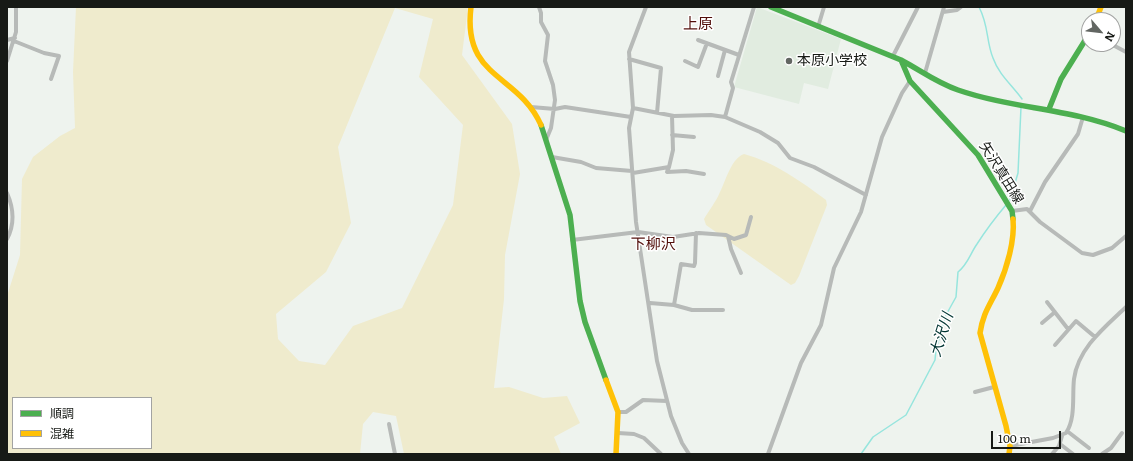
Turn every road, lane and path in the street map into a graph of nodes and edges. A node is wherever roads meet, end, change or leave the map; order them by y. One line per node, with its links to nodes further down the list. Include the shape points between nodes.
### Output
1 (16, 7): 12 (street)
2 (471, 7): 28 (street, via 470,37 480,60)
3 (539, 7): 30 (street, via 541,22 548,35 545,61 553,85)
4 (646, 7): 20 (street, via 629,52)
5 (754, 7): 18 (street)
6 (773, 7): 11 (street)
7 (824, 7): 11 (street)
8 (918, 7): 19 (street)
9 (961, 7): 10 (street, via 957,10)
10 (944, 9): 24 (street)
11 (818, 27): 19 (street)
12 (14, 39): 13 (street); 22 (street); 26 (street, via 44,53 59,56)
13 (7, 40)
14 (698, 40): 15 (street)
15 (707, 44): 17 (street); 23 (street, via 698,67)
16 (1081, 46): 31 (street, via 1061,77)
17 (725, 50): 18 (street); 25 (street)
18 (739, 55): 35 (street)
19 (893, 56): 21 (street)
20 (629, 59): 29 (street); 32 (street, via 661,68)
21 (901, 60): 24 (street); 27 (street, 矢沢真田線)
22 (7, 61)
23 (685, 61)
24 (925, 74): 31 (street, via 957,90 995,100)
25 (718, 76)
26 (51, 79)
27 (910, 81): 46 (street, via 882,137); 47 (street, 矢沢真田線, via 978,155)
28 (531, 107): 30 (street); 40 (street)
29 (633, 108): 32 (street); 34 (street)
30 (555, 109): 34 (street, via 565,107); 40 (street)
31 (1049, 109): 36 (street)
32 (657, 113): 33 (street)
33 (672, 116): 35 (street); 38 (street)
34 (632, 117): 43 (street, via 629,128)
35 (725, 117): 46 (street, via 778,143 790,158 814,167)
36 (1083, 117): 37 (street); 48 (street, via 1078,134 1045,182)
37 (1126, 131)
38 (672, 135): 39 (street); 42 (street, via 673,150)
39 (694, 137)
40 (546, 140): 41 (street)
41 (552, 157): 43 (street, via 581,162 596,168); 55 (street, via 566,200)
42 (669, 166): 43 (street); 44 (street, via 668,172)
43 (632, 172): 50 (street)
44 (704, 174)
45 (7, 193): 54 (street, via 14,218)
46 (866, 195): 83 (street, via 861,212 834,268 821,325 801,363)
47 (1012, 211): 48 (street); 67 (street, 矢沢真田線, via 1013,241 999,286 980,324)
48 (1030, 211): 53 (street, via 1040,222 1082,253 1093,255 1112,248)
49 (751, 217): 52 (street, via 746,235 734,238)
50 (638, 232): 51 (street, via 673,238); 55 (street); 58 (street)
51 (696, 233): 52 (street); 59 (street, via 695,263 694,266 681,264)
52 (728, 236): 56 (street)
53 (1126, 236)
54 (7, 239)
55 (572, 240): 70 (street, via 585,322)
56 (740, 273)
57 (1047, 302): 62 (street)
58 (650, 303): 59 (street); 69 (street, via 657,361)
59 (674, 305): 61 (street, via 692,310)
60 (1126, 307): 65 (street)
61 (723, 310)
62 (1055, 312): 63 (street); 64 (street)
63 (1042, 323)
64 (1068, 329): 65 (street, via 1076,321); 66 (street)
65 (1095, 337): 72 (street, via 1080,359 1074,377 1073,411)
66 (1055, 345)
67 (994, 387): 68 (street); 77 (street, 矢沢真田線)
68 (975, 392)
69 (667, 401): 70 (street, via 643,400 626,412); 82 (street, via 682,443)
70 (618, 412): 73 (street)
71 (389, 424): 79 (street)
72 (1067, 431): 75 (street); 78 (street)
73 (618, 433): 80 (street); 81 (street, via 634,434 644,438)
74 (1122, 433): 87 (street, via 1111,448)
75 (1062, 436): 76 (street); 77 (street)
76 (1060, 444): 85 (street); 86 (street)
77 (1010, 446): 84 (street, 矢沢真田線)
78 (1089, 448)
79 (395, 454)
80 (616, 454)
81 (660, 454)
82 (689, 454)
83 (768, 454)
84 (1009, 454)
85 (1052, 454)
86 (1073, 454)
87 (1102, 454)

